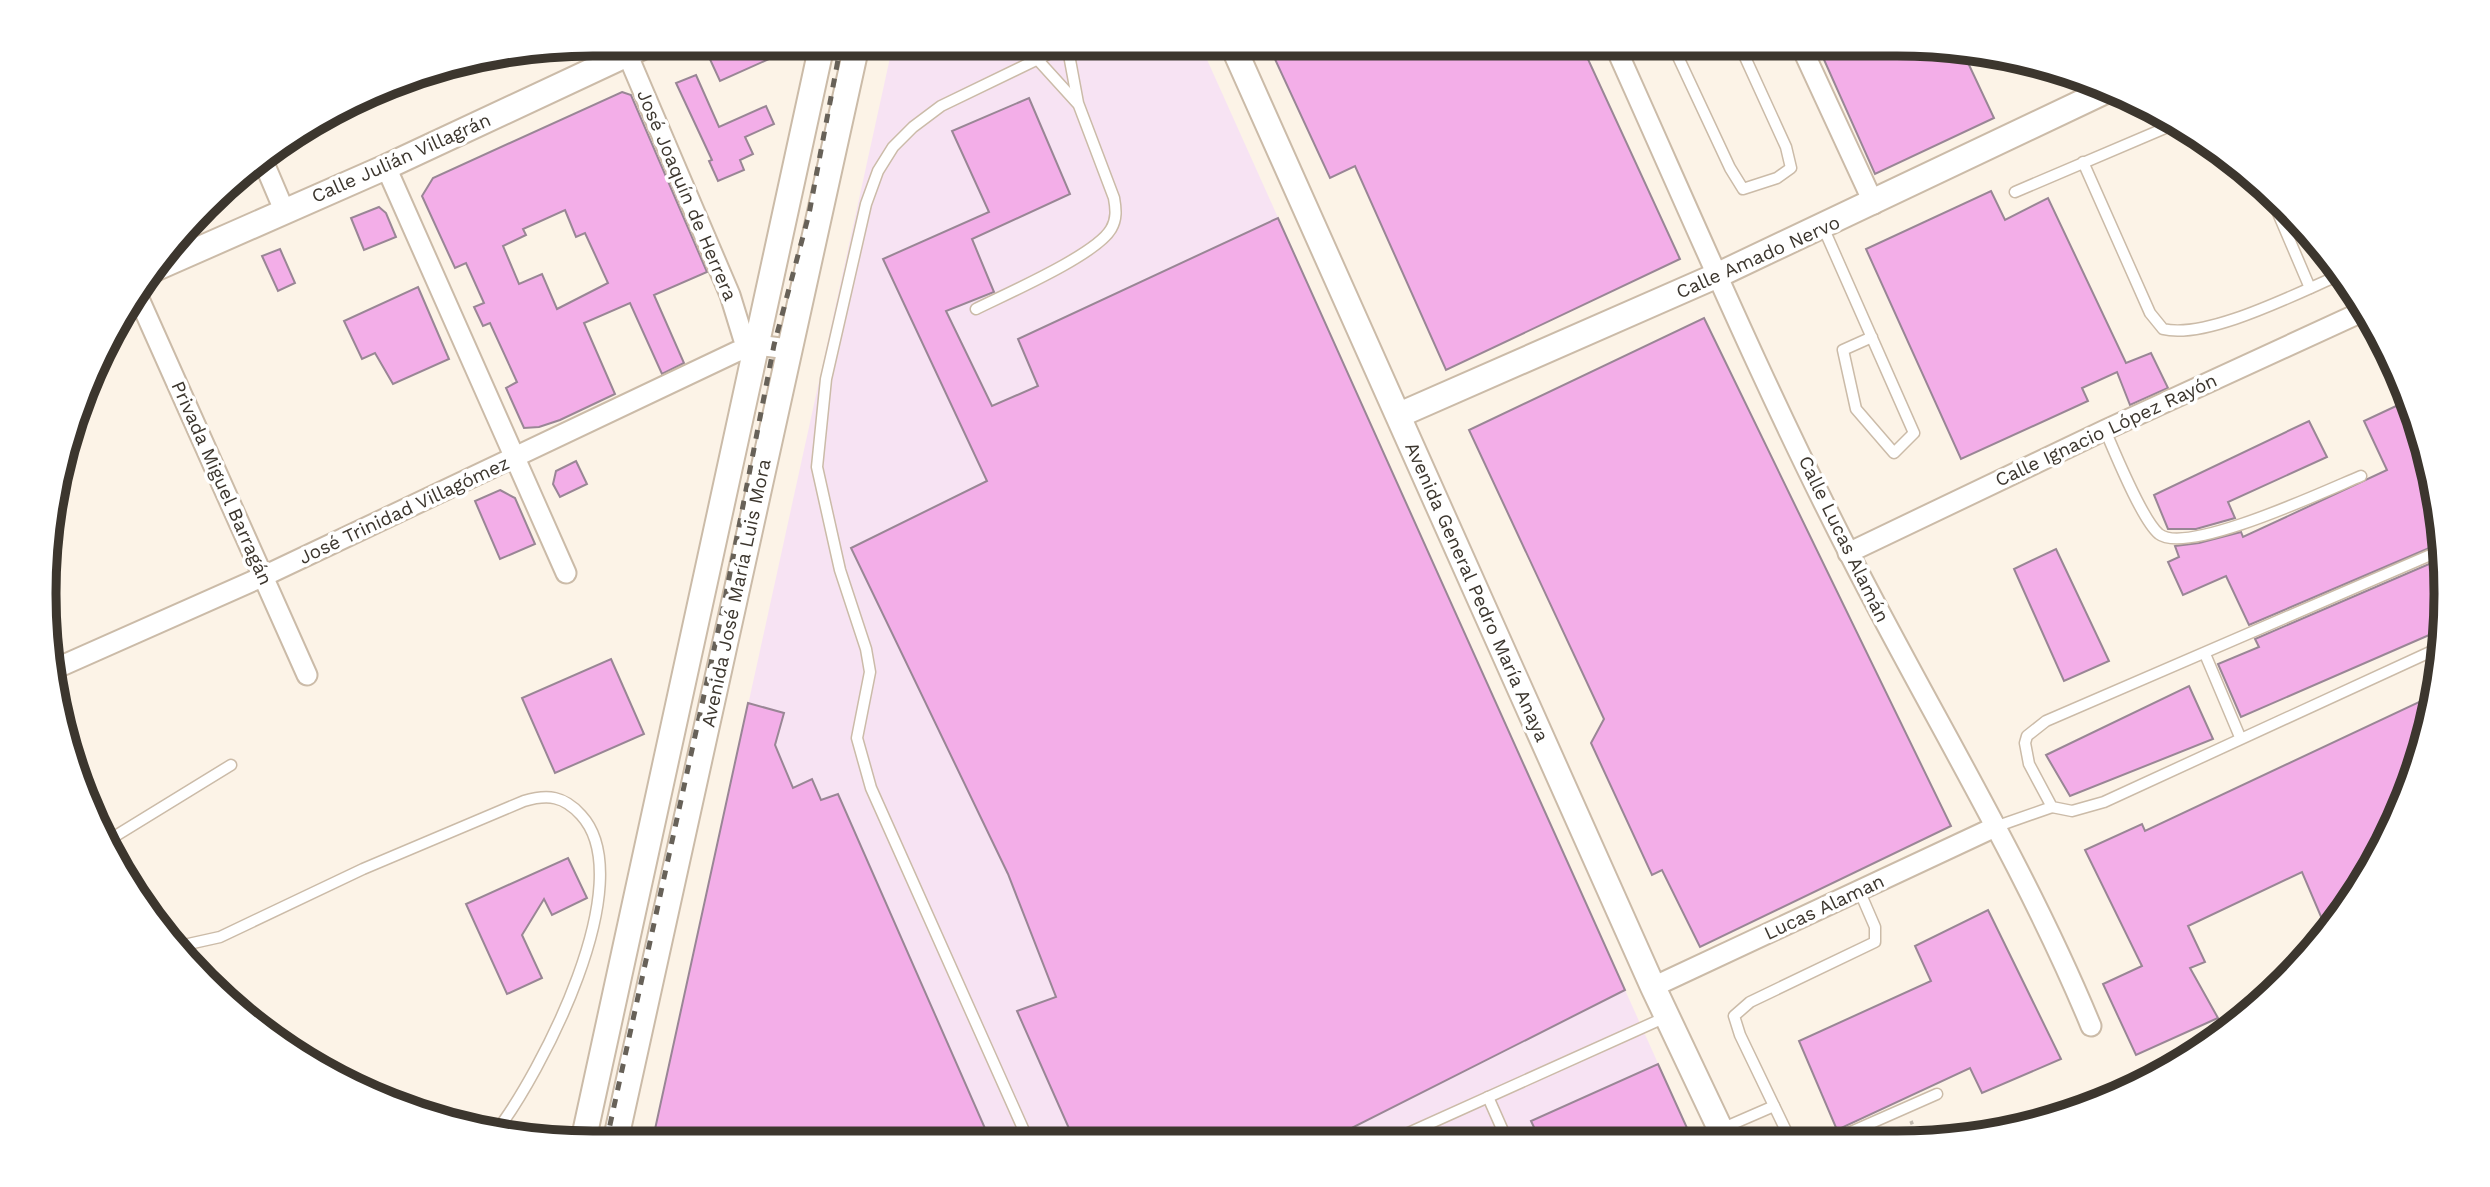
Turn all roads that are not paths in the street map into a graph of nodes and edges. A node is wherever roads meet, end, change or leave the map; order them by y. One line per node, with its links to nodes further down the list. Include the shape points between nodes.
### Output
1 (614, 56): 19 (street, Calle Julián Villagrán)
2 (637, 56): 33 (street, José Joaquín de Herrera)
3 (819, 56): 33 (street, Avenida José María Luis Mora)
4 (854, 56): 34 (street, Avenida José María Luis Mora)
5 (1036, 56): 13 (lane)
6 (1043, 56): 13 (lane)
7 (1069, 56): 15 (lane)
8 (1237, 56): 35 (street, Avenida General Pedro María Anaya)
9 (1619, 56): 26 (street, Calle Lucas Alamán)
10 (1678, 56): 11 (lane, via 1730,168 1744,188 1777,178 1791,168)
11 (1744, 56)
12 (1806, 56): 21 (street)
13 (1037, 59): 15 (lane); 63 (lane, via 941,106 893,147 878,172 866,204 826,379 817,467 840,570 870,672 857,738 871,789)
14 (2097, 95): 21 (street, Calle Amado Nervo)
15 (1078, 103): 30 (lane, via 1114,198 1111,229 1079,255)
16 (2165, 128): 17 (lane)
17 (2083, 162): 20 (lane); 28 (lane, via 2155,322 2163,329 2189,332 2214,326)
18 (266, 167): 22 (street)
19 (386, 167): 22 (street, Calle Julián Villagrán); 37 (street)
20 (2015, 192)
21 (1874, 204): 24 (street, Calle Amado Nervo)
22 (284, 210): 25 (street, Calle Julián Villagrán)
23 (2279, 215): 28 (lane)
24 (1823, 227): 26 (street, Calle Amado Nervo); 32 (lane)
25 (171, 262)
26 (1718, 275): 35 (street, Calle Amado Nervo); 39 (street, Calle Lucas Alamán)
27 (2332, 279): 28 (lane)
28 (2310, 288)
29 (141, 304): 42 (street, Privada Miguel Barragán)
30 (976, 309)
31 (2355, 314): 36 (street, Calle Ignacio López Rayón)
32 (1872, 337): 32 (lane, via 1914,433 1894,453 1856,409 1843,350)
33 (751, 346): 34 (street); 37 (street, José Trinidad Villagómez); 61 (street, Avenida José María Luis Mora)
34 (788, 349): 62 (street, Avenida José María Luis Mora)
35 (1399, 415): 54 (street, Avenida General Pedro María Anaya)
36 (2105, 430): 38 (lane, via 2154,528 2171,540 2217,533); 39 (street, Calle Ignacio López Rayón)
37 (514, 458): 41 (street); 42 (street, José Trinidad Villagómez)
38 (2361, 476)
39 (1848, 553): 50 (street, Calle Lucas Alamán)
40 (2433, 554): 44 (lane)
41 (566, 573)
42 (264, 576): 45 (street, José Trinidad Villagómez); 46 (street, Privada Miguel Barragán)
43 (2430, 652): 47 (lane)
44 (2205, 654): 47 (lane); 49 (lane, via 2034,728 2025,743 2026,753)
45 (61, 666)
46 (307, 676)
47 (2240, 737): 49 (lane, via 2104,802 2072,811)
48 (231, 765): 51 (lane)
49 (2052, 807): 50 (lane)
50 (1995, 827): 52 (street, Lucas Alaman); 56 (street, Calle Lucas Alamán, via 2045,919)
51 (114, 837)
52 (1859, 890): 54 (street, Lucas Alaman); 59 (lane, via 1875,927 1875,942 1750,1002 1734,1016)
53 (186, 945): 60 (lane, via 220,937 524,801 558,797 587,822 596,841 599,867 592,928 583,966 555,1032)
54 (1653, 987): 55 (street, Avenida General Pedro María Anaya)
55 (1667, 1016): 58 (lane); 66 (street, Avenida General Pedro María Anaya)
56 (2091, 1026)
57 (1937, 1094): 69 (lane)
58 (1489, 1097): 64 (lane); 65 (lane)
59 (1774, 1106): 67 (lane); 68 (lane)
60 (501, 1123)
61 (585, 1131)
62 (618, 1131)
63 (1024, 1131)
64 (1414, 1131)
65 (1503, 1131)
66 (1721, 1131)
67 (1728, 1131)
68 (1786, 1131)
69 (1853, 1131)

